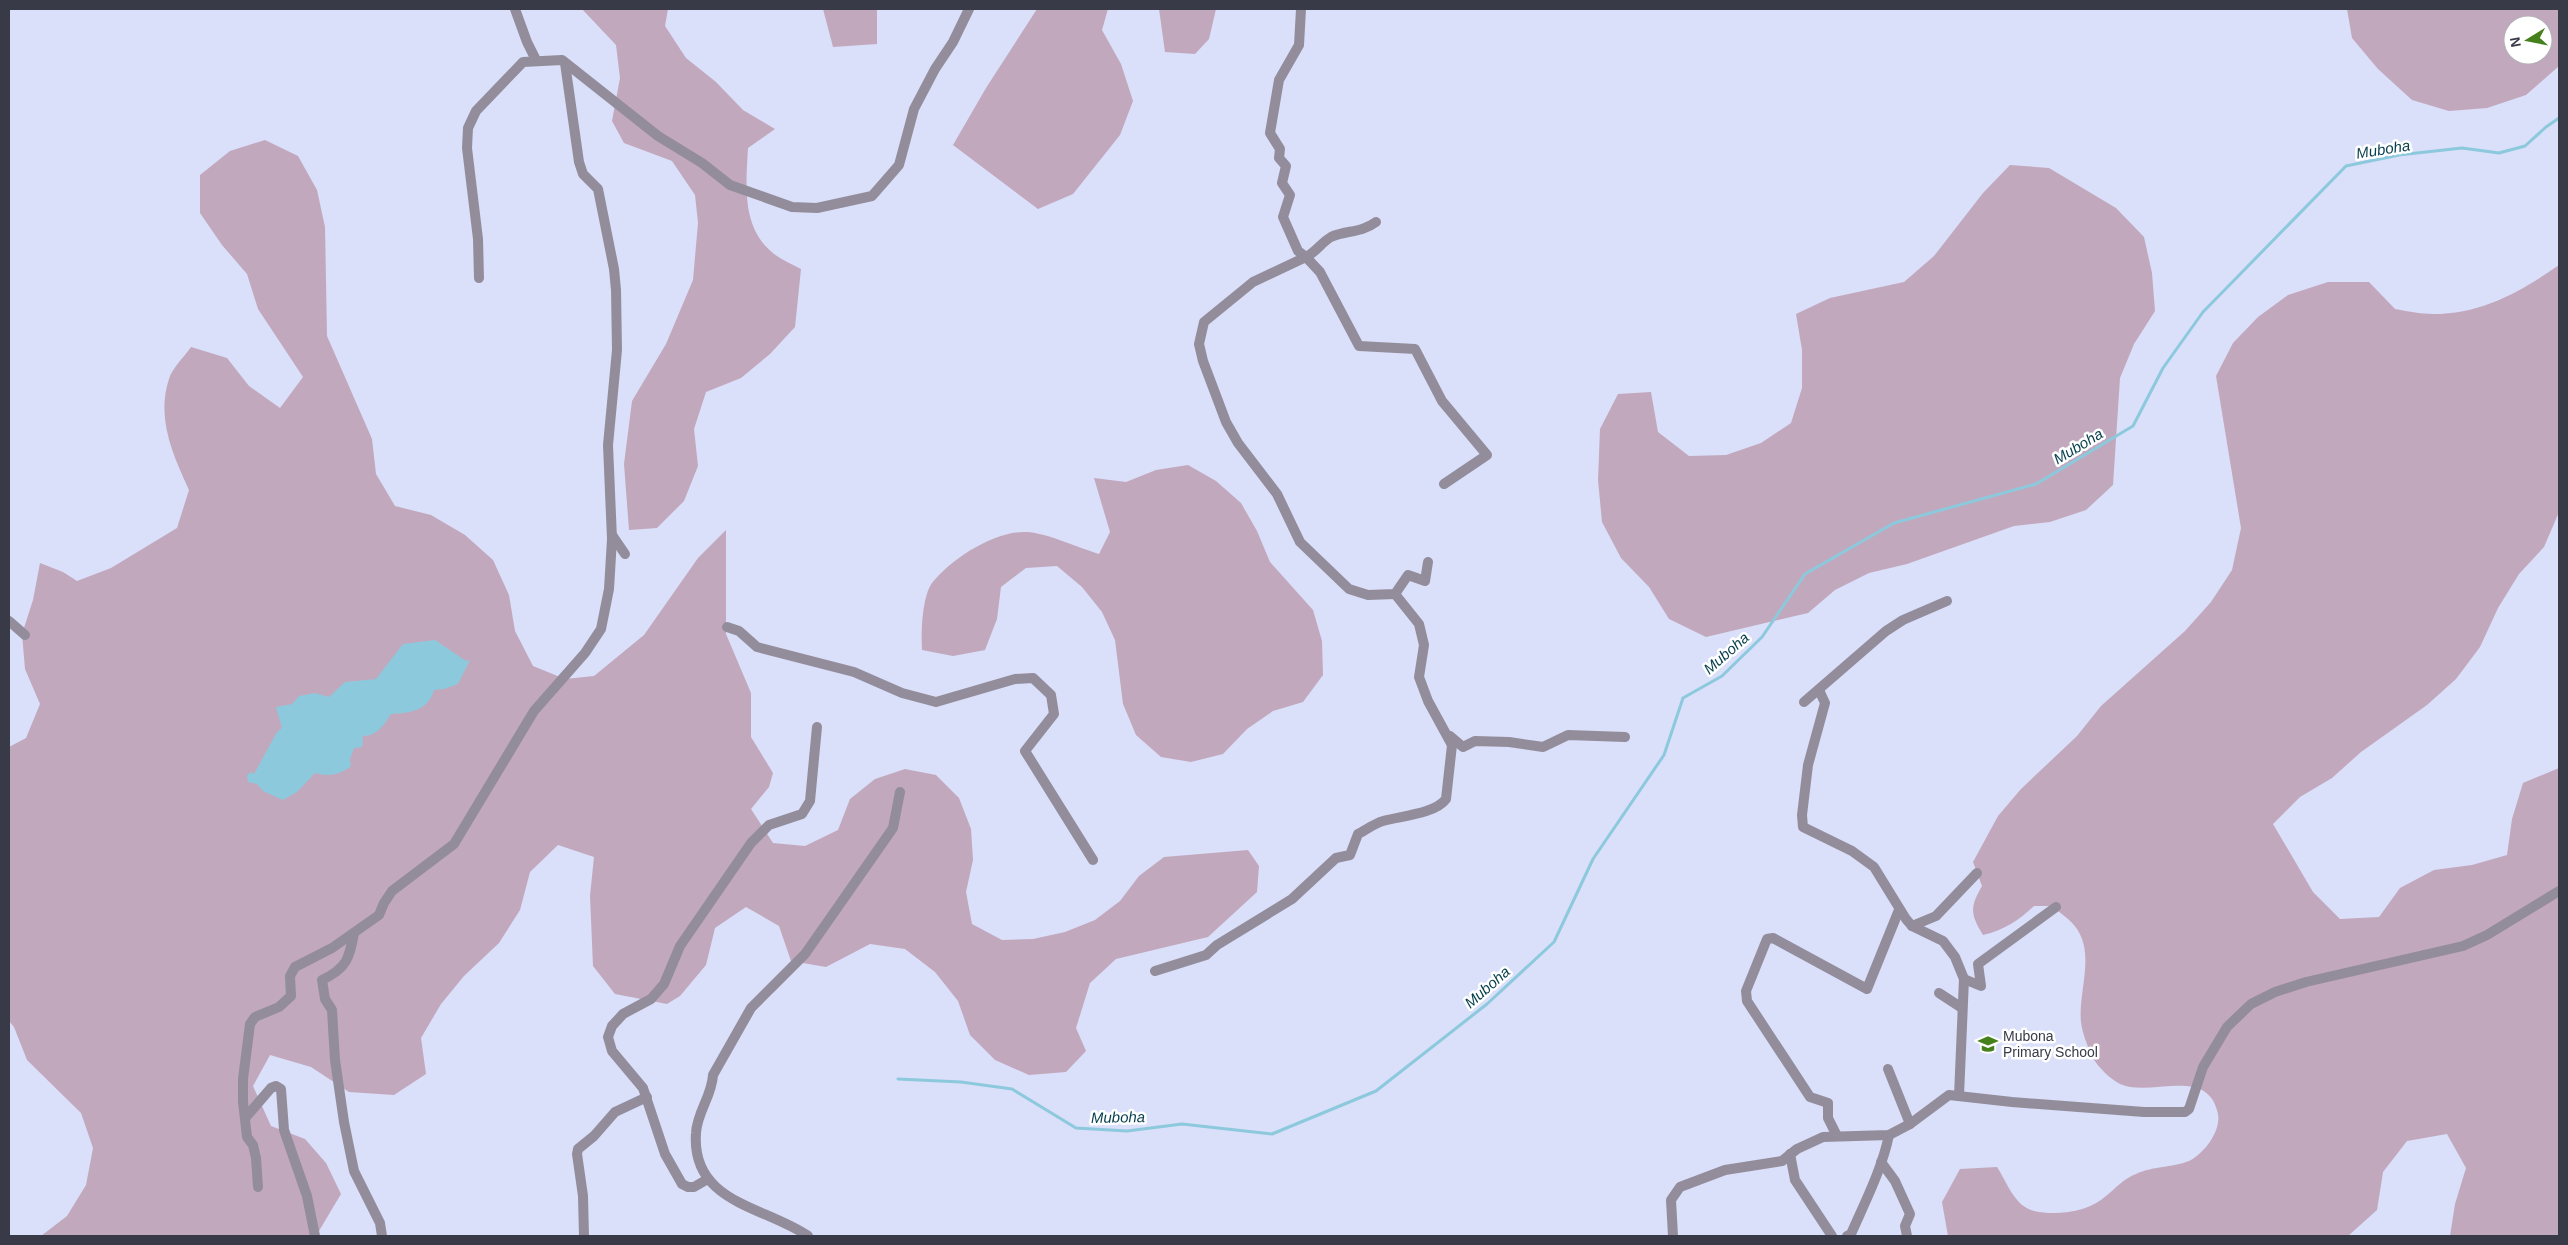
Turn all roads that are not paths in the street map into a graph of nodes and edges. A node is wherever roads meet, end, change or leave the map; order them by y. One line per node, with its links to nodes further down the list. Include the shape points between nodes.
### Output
1 (515, 9): 4 (street)
2 (969, 9): 5 (street, via 914,110 899,165 872,196 817,208 792,207 730,184 658,136)
3 (1301, 9): 7 (street, via 1299,45 1279,80 1270,132 1280,149 1279,158 1286,166 1282,183 1290,195 1283,217 1298,251)
4 (536, 60): 5 (street, via 562,60); 8 (street, via 523,62 496,88 476,110 468,128 478,239)
5 (565, 63): 10 (street, via 579,162 583,174 598,190 614,269 617,350 608,445)
6 (1376, 222): 7 (street, via 1366,229 1331,238)
7 (1306, 257): 9 (street, via 1320,272 1359,346 1415,349 1442,401 1486,455); 13 (street, via 1253,282 1204,322 1199,344 1202,361 1222,413 1238,443 1277,494 1300,542 1349,589 1368,595)
8 (478, 278)
9 (1444, 484)
10 (612, 534): 11 (street); 30 (street, via 609,589 601,629 585,653 534,711 454,844 392,892 379,916)
11 (625, 554)
12 (1428, 562): 13 (street, via 1425,581 1408,575)
13 (1395, 594): 21 (street, via 1419,624 1424,645 1420,677)
14 (1947, 601): 18 (street, via 1903,620)
15 (9, 621): 17 (street)
16 (727, 627): 24 (street, via 739,631 756,647 854,672 902,693 936,702 1015,679 1033,678 1051,695 1054,714 1025,751)
17 (25, 634)
18 (1819, 690): 19 (street); 28 (street, via 1825,703 1808,765 1802,827 1852,851 1874,867)
19 (1804, 702)
20 (817, 727): 37 (street, via 810,800 802,814 769,825 751,843 680,946 664,984 651,999 623,1014 612,1026 608,1037 612,1051 638,1081)
21 (1442, 728): 22 (street, via 1463,747 1475,741 1543,747 1568,736); 31 (street, via 1452,745 1446,799 1441,805 1382,821 1358,834 1350,855 1336,858 1292,899 1206,955)
22 (1624, 736)
23 (900, 792): 44 (street, via 893,828 805,954 751,1008 713,1075 713,1086 701,1108 696,1132 695,1148)
24 (1093, 860)
25 (1976, 873): 29 (street, via 1936,916)
26 (2559, 891): 36 (street, via 2463,946 2306,982 2259,1000 2227,1027 2203,1067 2189,1109 2185,1112 2160,1113)
27 (2056, 907): 32 (street, via 1978,964 1981,986)
28 (1899, 910): 29 (street); 41 (street, via 1867,989 1773,938 1767,939 1746,991 1746,1001 1810,1096 1828,1103 1828,1118)
29 (1912, 926): 32 (street, via 1943,941 1955,957)
30 (354, 933): 38 (street, via 295,967 290,976 291,996 279,1007 255,1017 250,1024 243,1079); 47 (street, via 346,963 322,980 322,988 332,1010 341,1104 354,1171 380,1223)
31 (1155, 971)
32 (1964, 979): 34 (street)
33 (1939, 993): 34 (street)
34 (1962, 1008): 36 (street)
35 (1888, 1069): 39 (street)
36 (1959, 1096): 39 (street, via 1949,1095)
37 (646, 1097): 44 (street, via 665,1154 682,1184 688,1188); 48 (street, via 615,1112 594,1136 578,1148)
38 (246, 1117): 45 (street, via 247,1137 256,1158); 46 (street, via 271,1088 281,1089 284,1130 306,1196)
39 (1910, 1124): 40 (street)
40 (1889, 1135): 41 (street); 43 (street)
41 (1837, 1136): 42 (street, via 1819,1138)
42 (1790, 1154): 50 (street, via 1782,1161 1725,1170 1680,1187 1671,1200); 51 (street, via 1795,1180)
43 (1881, 1162): 52 (street); 53 (street, via 1895,1181 1910,1214 1905,1226)
44 (706, 1180): 49 (street, via 731,1199)
45 (258, 1187)
46 (315, 1236)
47 (382, 1236)
48 (584, 1236)
49 (808, 1236)
50 (1673, 1236)
51 (1832, 1236)
52 (1848, 1236)
53 (1907, 1236)

